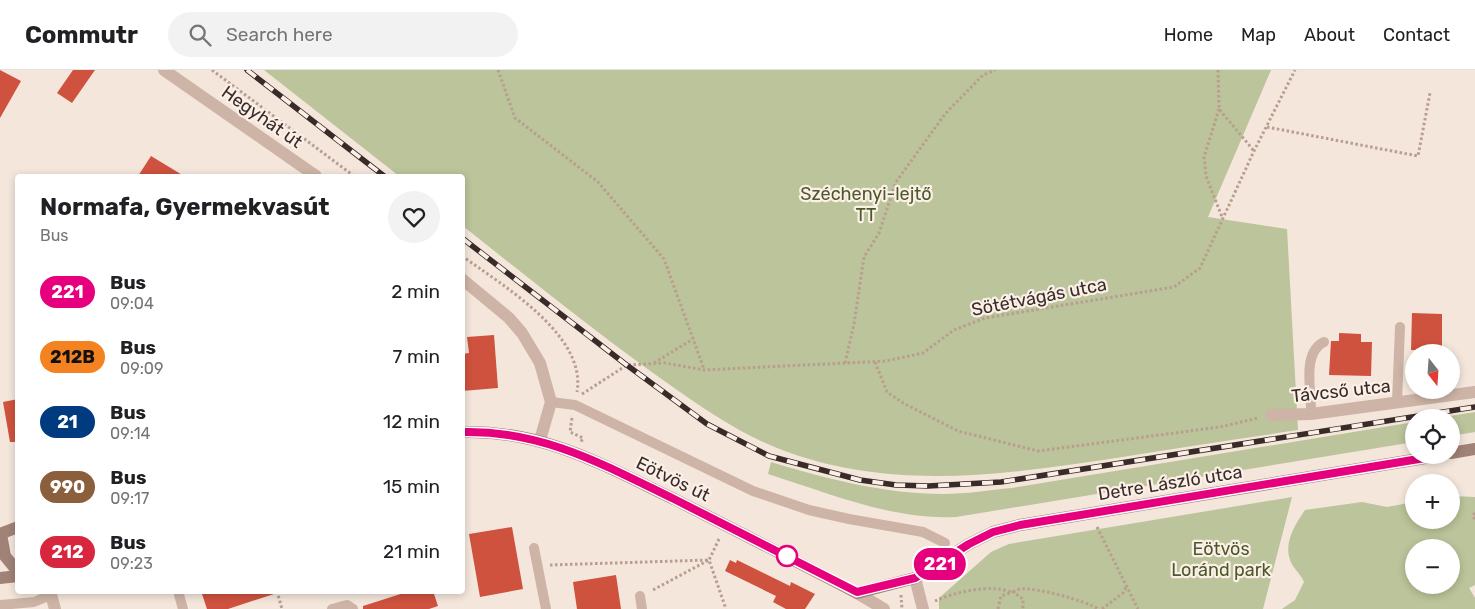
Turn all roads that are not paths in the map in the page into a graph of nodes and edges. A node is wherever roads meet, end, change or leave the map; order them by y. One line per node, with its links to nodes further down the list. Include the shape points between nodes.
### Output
1 (164, 70): 2 (street, Hegyhát út)
2 (313, 174)
3 (465, 280): 9 (street, via 490,299 522,333 540,363)
4 (1400, 327): 10 (lane)
5 (1324, 342): 11 (lane, via 1311,354)
6 (1475, 392): 7 (street, Távcső utca)
7 (1460, 393)
8 (1413, 399): 10 (street, Távcső utca)
9 (551, 402): 14 (street); 20 (lane, via 575,405 753,491 825,514 923,532)
10 (1397, 403): 11 (street, Távcső utca)
11 (1311, 414): 12 (street, Távcső utca)
12 (1271, 415)
13 (465, 432): 14 (street, Eötvös út)
14 (540, 440): 26 (street, Eötvös út, via 613,469)
15 (1475, 449): 16 (street)
16 (1460, 452)
17 (1405, 461): 25 (street, Detre László utca, via 1020,525 993,532 969,544)
18 (15, 528): 19 (street)
19 (0, 533): 22 (street, via 5,556)
20 (945, 543)
21 (534, 548): 37 (lane)
22 (15, 568)
23 (15, 576): 24 (street)
24 (0, 578)
25 (915, 578): 26 (street); 32 (street)
26 (857, 592): 39 (street, Eötvös út)
27 (49, 594): 31 (lane, via 34,602)
28 (51, 594): 33 (street)
29 (179, 594): 34 (lane)
30 (640, 596): 38 (lane)
31 (0, 605)
32 (922, 607)
33 (55, 609)
34 (184, 609)
35 (332, 609): 36 (lane, via 347,605)
36 (353, 609)
37 (546, 609)
38 (642, 609)
39 (884, 609)

